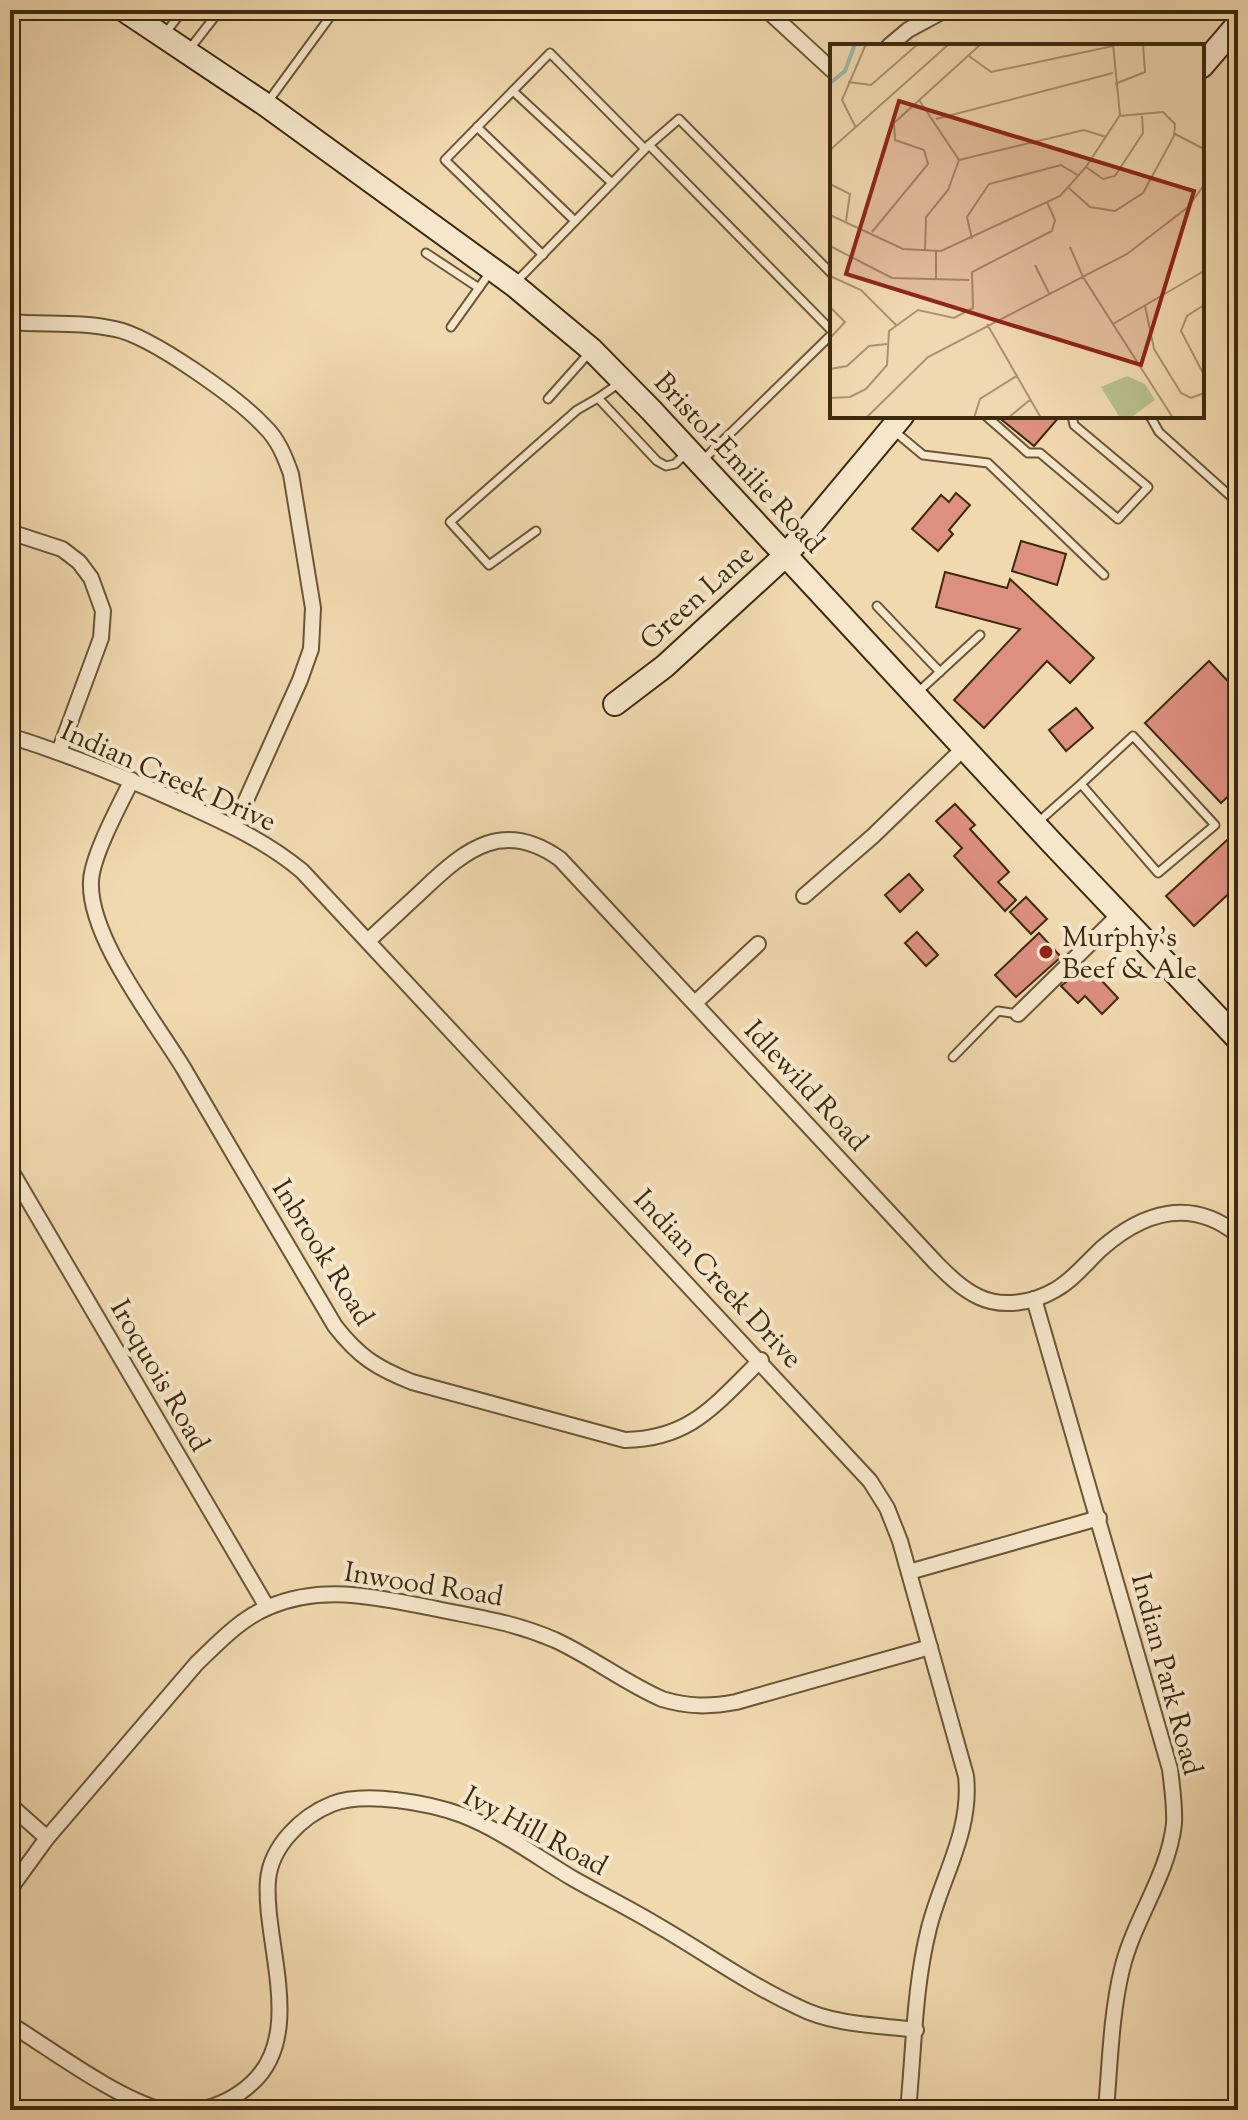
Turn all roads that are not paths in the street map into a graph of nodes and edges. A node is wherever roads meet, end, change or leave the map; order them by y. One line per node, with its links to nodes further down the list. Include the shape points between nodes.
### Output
1 (124, 10): 8 (street, Bristol-Emilie Road)
2 (183, 10): 8 (lane)
3 (220, 10): 10 (lane)
4 (335, 10): 14 (lane)
5 (767, 10): 12 (street)
6 (945, 10): 9 (street)
7 (1238, 24): 11 (street)
8 (163, 36): 10 (street, Bristol-Emilie Road)
9 (891, 44)
10 (187, 53): 14 (street, Bristol-Emilie Road)
11 (1204, 64)
12 (830, 68)
13 (513, 91): 15 (lane); 16 (lane, via 550,53); 17 (lane)
14 (266, 105): 21 (street, Bristol-Emilie Road)
15 (477, 127): 18 (lane); 20 (lane, via 445,160)
16 (647, 147): 17 (lane); 22 (lane, via 679,119); 27 (lane)
17 (612, 183): 18 (lane)
18 (575, 221): 20 (lane)
19 (426, 253): 24 (lane)
20 (543, 255): 23 (lane)
21 (492, 269): 23 (street, Bristol-Emilie Road); 24 (lane)
22 (830, 272)
23 (514, 285): 29 (street, Bristol-Emilie Road)
24 (479, 288): 26 (lane)
25 (10, 322): 54 (street, via 90,324 136,335 242,407 264,426 285,458 313,608 311,649)
26 (451, 327)
27 (830, 331)
28 (830, 335): 37 (lane)
29 (592, 350): 30 (street, Bristol-Emilie Road); 32 (lane)
30 (622, 381): 31 (lane); 37 (street, Bristol-Emilie Road)
31 (598, 398): 37 (lane, via 657,461 666,466); 39 (lane, via 577,410 450,522 489,565)
32 (548, 399)
33 (988, 418): 34 (lane, via 1028,453 1040,453 1118,519 1148,487 1074,425)
34 (1072, 418)
35 (1151, 418): 38 (lane, via 1159,432)
36 (897, 422): 41 (street, Green Lane); 42 (lane, via 923,455 988,463)
37 (695, 457): 41 (street, Bristol-Emilie Road)
38 (1238, 503)
39 (536, 531)
40 (10, 532): 50 (street, via 62,549 79,562 103,611 101,638)
41 (786, 555): 46 (street, Bristol-Emilie Road); 47 (street, Green Lane, via 665,666)
42 (1104, 575)
43 (877, 606): 45 (lane)
44 (980, 635): 45 (lane)
45 (940, 672): 46 (lane)
46 (915, 695): 49 (street, Bristol-Emilie Road)
47 (615, 704)
48 (10, 736): 50 (street, Indian Creek Drive)
49 (964, 748): 53 (street, Bristol-Emilie Road); 55 (street)
50 (59, 752): 51 (street, Indian Creek Drive)
51 (132, 780): 54 (street, Indian Creek Drive); 66 (street, Inbrook Road, via 92,871 98,921 335,1326 366,1360 412,1382 625,1440 652,1440 688,1426)
52 (1081, 784): 52 (lane, via 1158,873 1215,825 1133,736); 53 (lane)
53 (1035, 825): 56 (street, Bristol-Emilie Road)
54 (234, 827): 57 (street, Indian Creek Drive, via 281,853)
55 (804, 896)
56 (1120, 914): 60 (street); 61 (street, Bristol-Emilie Road)
57 (369, 940): 59 (street, Idlewild Road, via 470,850 498,839 520,840 560,859); 66 (street, Indian Creek Drive)
58 (758, 944): 59 (street)
59 (695, 1003): 65 (street, Idlewild Road, via 958,1285 994,1302)
60 (1018, 1014): 62 (lane, via 998,1011)
61 (1238, 1039)
62 (953, 1057)
63 (10, 1169): 69 (street, Iroquois Road)
64 (1238, 1235): 65 (street, Idlewild Road, via 1200,1214 1164,1214 1120,1234 1065,1284)
65 (1034, 1299): 67 (street, Indian Park Road)
66 (761, 1360): 68 (street, Indian Creek Drive, via 870,1481 887,1508)
67 (1099, 1518): 68 (street); 79 (street, Indian Park Road, via 1170,1769 1175,1809 1167,1856 1122,1969)
68 (909, 1572): 70 (street, Indian Creek Drive)
69 (267, 1607): 70 (street, Inwood Road, via 297,1597 348,1594 486,1617 558,1642 662,1699 707,1707); 72 (street, Inwood Road, via 197,1663)
70 (930, 1647): 75 (street, Indian Creek Drive, via 968,1793 963,1830 929,1928)
71 (10, 1805): 72 (street)
72 (47, 1838): 73 (street, Inwood Road)
73 (10, 1889)
74 (10, 2024): 76 (street, via 116,2089)
75 (916, 2030): 77 (street, Ivy Hill Road, via 832,2019 801,2009 464,1816 358,1798 322,1809 299,1824 274,1857 268,1879 279,1990 274,2049 264,2070 242,2093); 78 (street, Indian Creek Drive)
76 (162, 2110)
77 (199, 2110)
78 (908, 2110)
79 (1106, 2110)

